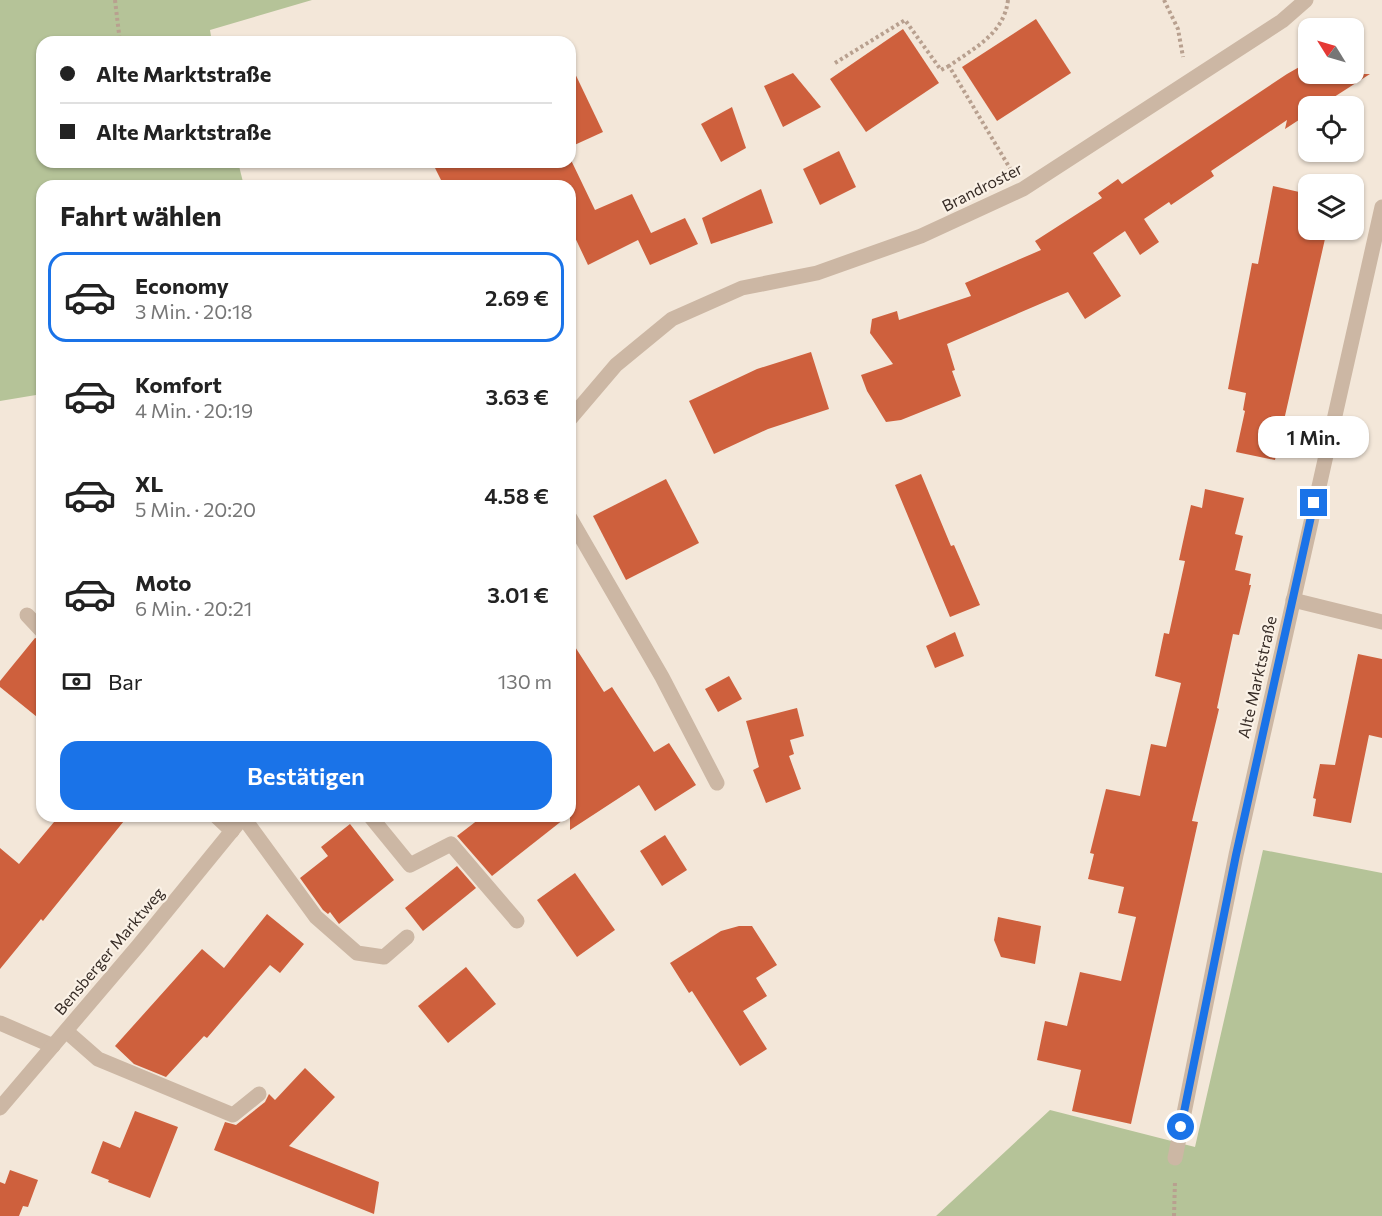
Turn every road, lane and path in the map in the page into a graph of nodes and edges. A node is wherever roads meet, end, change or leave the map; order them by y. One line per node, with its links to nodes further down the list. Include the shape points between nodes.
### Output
1 (115, 0): 5 (path)
2 (1008, 0): 7 (path, via 1007,13 998,30)
3 (1164, 0): 8 (path, via 1178,29)
4 (1306, 0): 8 (street, Brandroster, via 1282,21)
5 (119, 36)
6 (835, 63): 7 (path, via 904,20 941,70)
7 (949, 66): 9 (path)
8 (1187, 81): 9 (street, Brandroster)
9 (1023, 189): 11 (street, Brandroster, via 921,236 817,273 741,288 672,319 616,365)
10 (1382, 207): 13 (street, Alte Marktstraße)
11 (576, 412)
12 (576, 528): 17 (street, via 662,677)
13 (1293, 600): 15 (street); 30 (street, Alte Marktstraße, via 1236,855)
14 (27, 615): 16 (street)
15 (1382, 622)
16 (36, 625)
17 (717, 783)
18 (222, 822): 22 (street)
19 (239, 822): 22 (street, Bensberger Marktweg)
20 (247, 822): 24 (street, via 316,917 349,948 365,956 384,957)
21 (375, 822): 23 (street, via 410,865 451,844)
22 (232, 831): 26 (street, Bensberger Marktweg)
23 (517, 921)
24 (407, 937)
25 (0, 1023): 27 (street)
26 (66, 1031): 27 (street, Bensberger Marktweg); 28 (street, via 98,1059 233,1114)
27 (53, 1046): 29 (street, Bensberger Marktweg)
28 (259, 1094)
29 (0, 1108)
30 (1175, 1158): 31 (path)
31 (1174, 1216)

